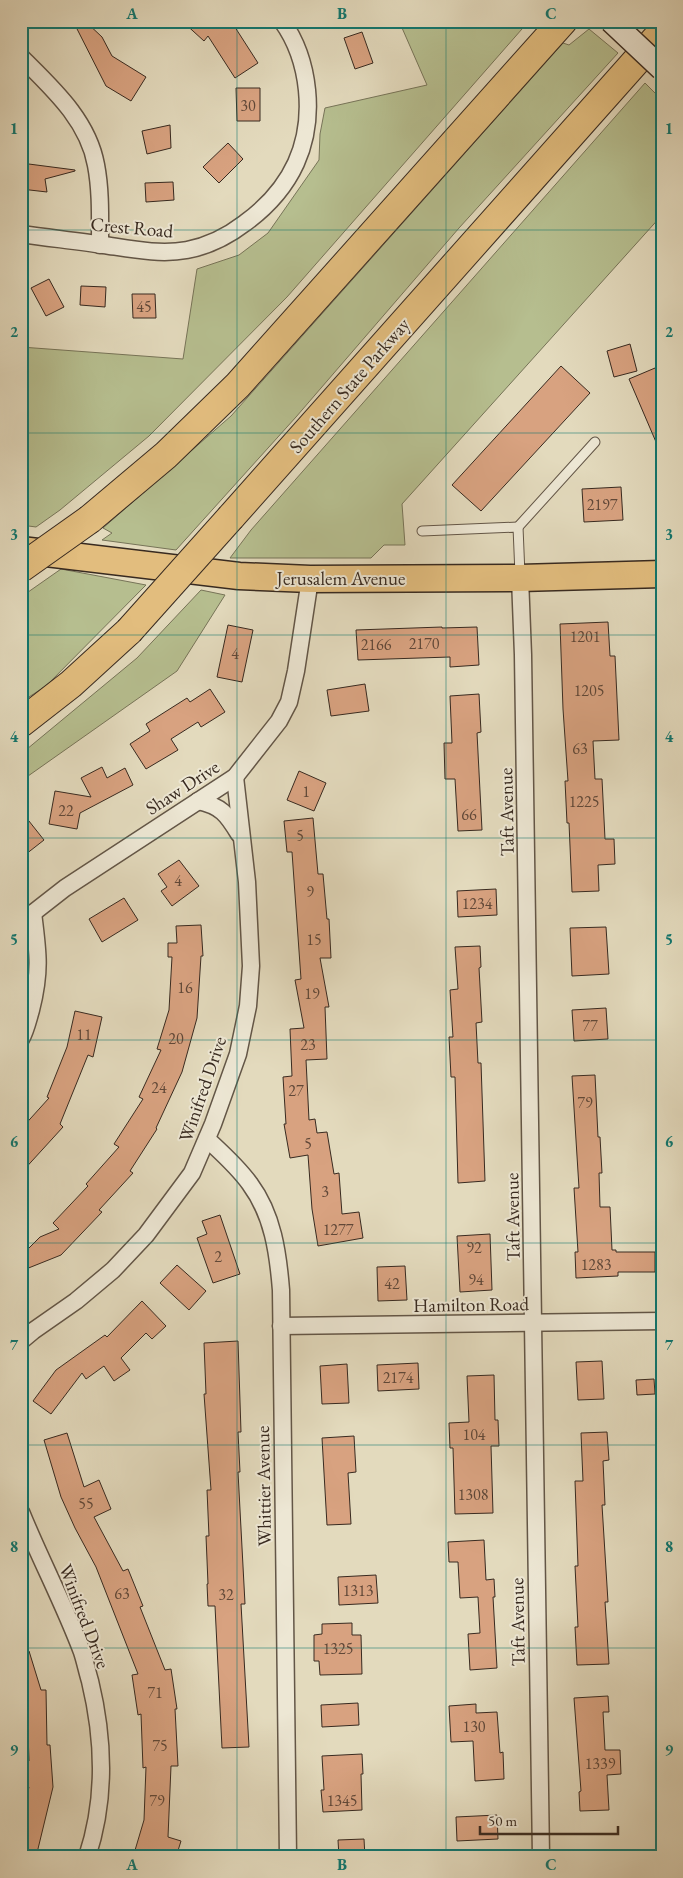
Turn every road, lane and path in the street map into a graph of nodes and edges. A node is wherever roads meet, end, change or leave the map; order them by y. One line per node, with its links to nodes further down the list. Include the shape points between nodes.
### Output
1 (282, 21): 8 (street, Crest Road, via 293,38 302,66 307,112 297,161 275,196 237,229 203,246 150,252)
2 (563, 21): 13 (highway, bridge, via 238,385 166,455 90,519)
3 (611, 21): 6 (main road, bridge)
4 (662, 32): 17 (highway, Southern State Parkway, bridge, via 129,630 71,684)
5 (21, 57): 8 (street, via 61,96 86,134 96,163 99,186)
6 (662, 69)
7 (21, 234): 8 (street, Crest Road)
8 (100, 245)
9 (596, 442): 10 (lane)
10 (518, 527): 11 (lane); 15 (lane)
11 (422, 531)
12 (21, 550): 16 (main road, Jerusalem Avenue, via 239,576)
13 (21, 568)
14 (662, 574): 15 (main road, Jerusalem Avenue)
15 (520, 578): 16 (main road, Jerusalem Avenue); 25 (street, Taft Avenue)
16 (310, 579): 18 (street, Shaw Drive, via 289,702)
17 (21, 723)
18 (235, 777): 19 (street, Shaw Drive); 20 (street, Winifred Drive)
19 (198, 801): 20 (street, via 225,812); 21 (street, Shaw Drive, via 65,888)
20 (242, 838): 23 (street, Winifred Drive, via 247,882 248,1006 238,1054)
21 (27, 917): 22 (street, via 39,958 38,985)
22 (21, 1039)
23 (207, 1139): 26 (street, Whittier Avenue, via 251,1184 268,1216 278,1254); 27 (street, Winifred Drive, via 192,1172 146,1235 113,1270)
24 (662, 1321): 25 (street, Hamilton Road)
25 (533, 1323): 26 (street, Hamilton Road); 32 (street, Taft Avenue)
26 (281, 1326): 31 (street, Whittier Avenue)
27 (21, 1341)
28 (21, 1512): 29 (street, Winifred Drive)
29 (25, 1534): 30 (street, Winifred Drive, via 82,1653 98,1713 102,1766 100,1803)
30 (87, 1857)
31 (288, 1857)
32 (541, 1857)

